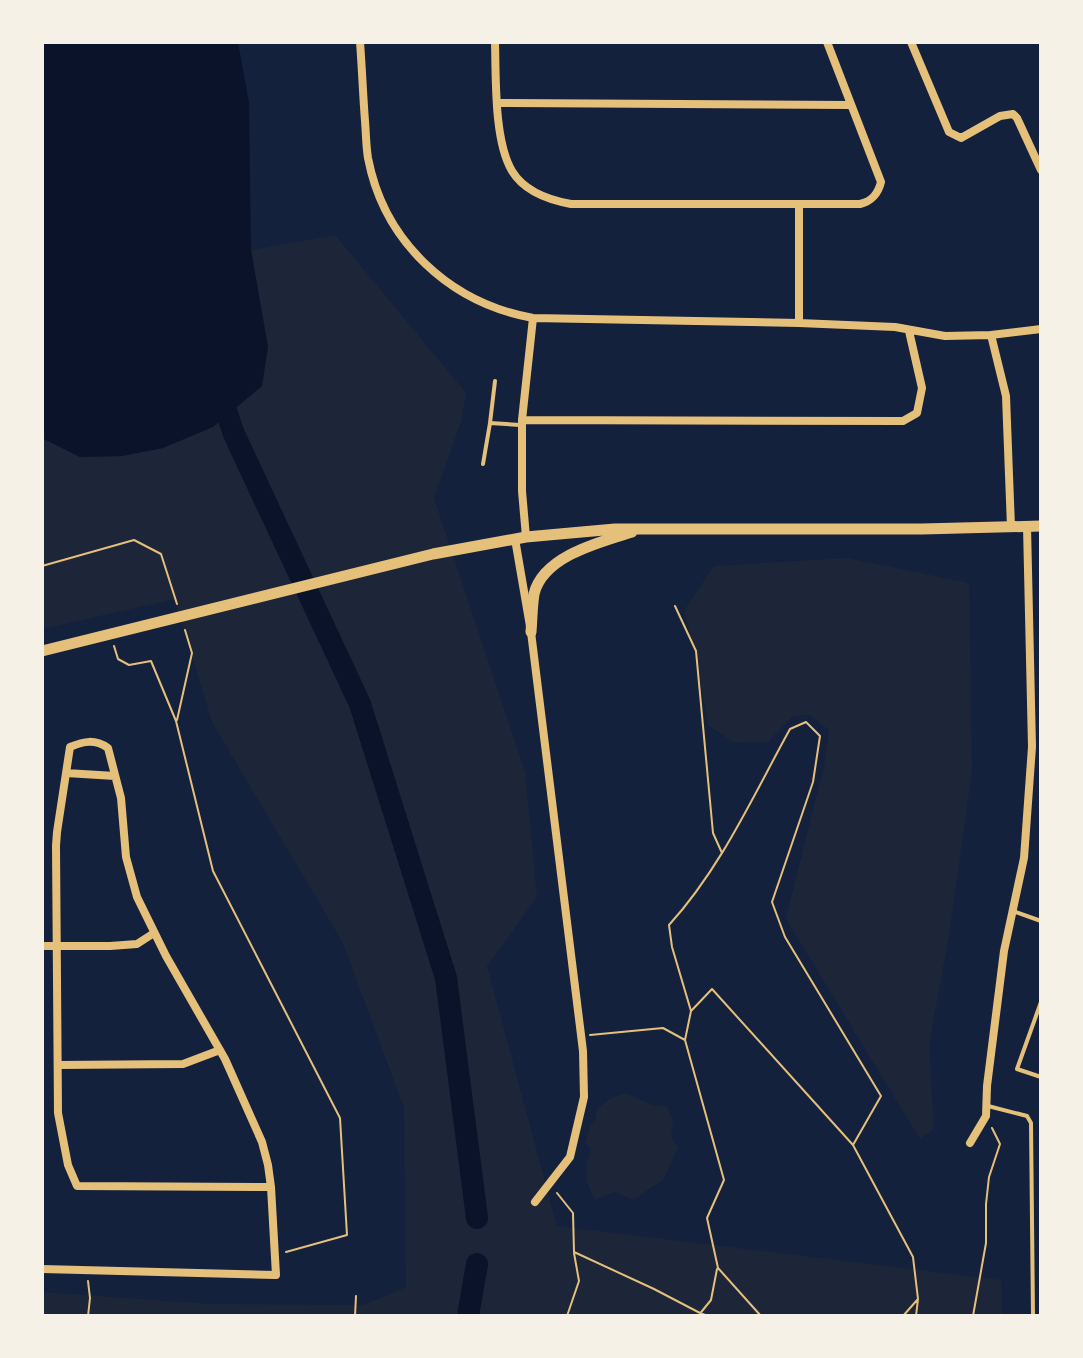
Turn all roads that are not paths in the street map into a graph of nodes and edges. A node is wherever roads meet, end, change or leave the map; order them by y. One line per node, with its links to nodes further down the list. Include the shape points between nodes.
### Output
1 (360, 42): 9 (street, via 368,157 391,221 436,275 469,297)
2 (495, 42): 5 (street)
3 (827, 42): 6 (street)
4 (911, 42): 7 (street, via 949,132 961,138 1013,114)
5 (498, 103): 6 (street); 8 (street, via 504,152 513,174 552,200)
6 (850, 105): 8 (street, via 878,172 879,189 860,204)
7 (1041, 170)
8 (799, 204): 10 (street)
9 (533, 318): 10 (street); 15 (street)
10 (799, 323): 12 (street)
11 (1041, 329): 13 (street)
12 (909, 331): 13 (street); 15 (street, via 922,388 917,413 903,421)
13 (991, 335): 20 (street, via 1006,396)
14 (495, 381): 16 (lane)
15 (522, 422): 16 (lane); 22 (street)
16 (490, 423): 17 (lane)
17 (483, 464)
18 (1027, 526): 19 (main road); 20 (main road); 27 (street, via 1032,747 1024,858)
19 (1041, 526)
20 (1011, 527): 21 (main road)
21 (644, 529): 22 (main road); 23 (main road, via 567,555 549,570 535,591)
22 (521, 538): 23 (street); 24 (main road, via 433,554)
23 (531, 632): 39 (street, via 584,1097 570,1157)
24 (42, 651)
25 (66, 773): 26 (street); 26 (street, via 70,747 92,741 108,748); 31 (street, via 57,832)
26 (115, 776): 29 (street, via 126,857)
27 (1013, 911): 28 (lane); 36 (street)
28 (1041, 921)
29 (154, 933): 31 (street, via 137,944); 33 (street)
30 (43, 946): 31 (street)
31 (57, 946): 34 (street)
32 (1041, 1002): 35 (lane, via 1017,1069)
33 (220, 1050): 34 (street, via 183,1064); 38 (street, via 262,1142)
34 (58, 1065): 38 (street, via 58,1113 77,1186)
35 (1041, 1077)
36 (986, 1106): 37 (street); 41 (lane, via 1027,1116 1031,1123)
37 (970, 1143)
38 (271, 1187): 40 (street, via 276,1275)
39 (535, 1202)
40 (42, 1269)
41 (1033, 1316)

